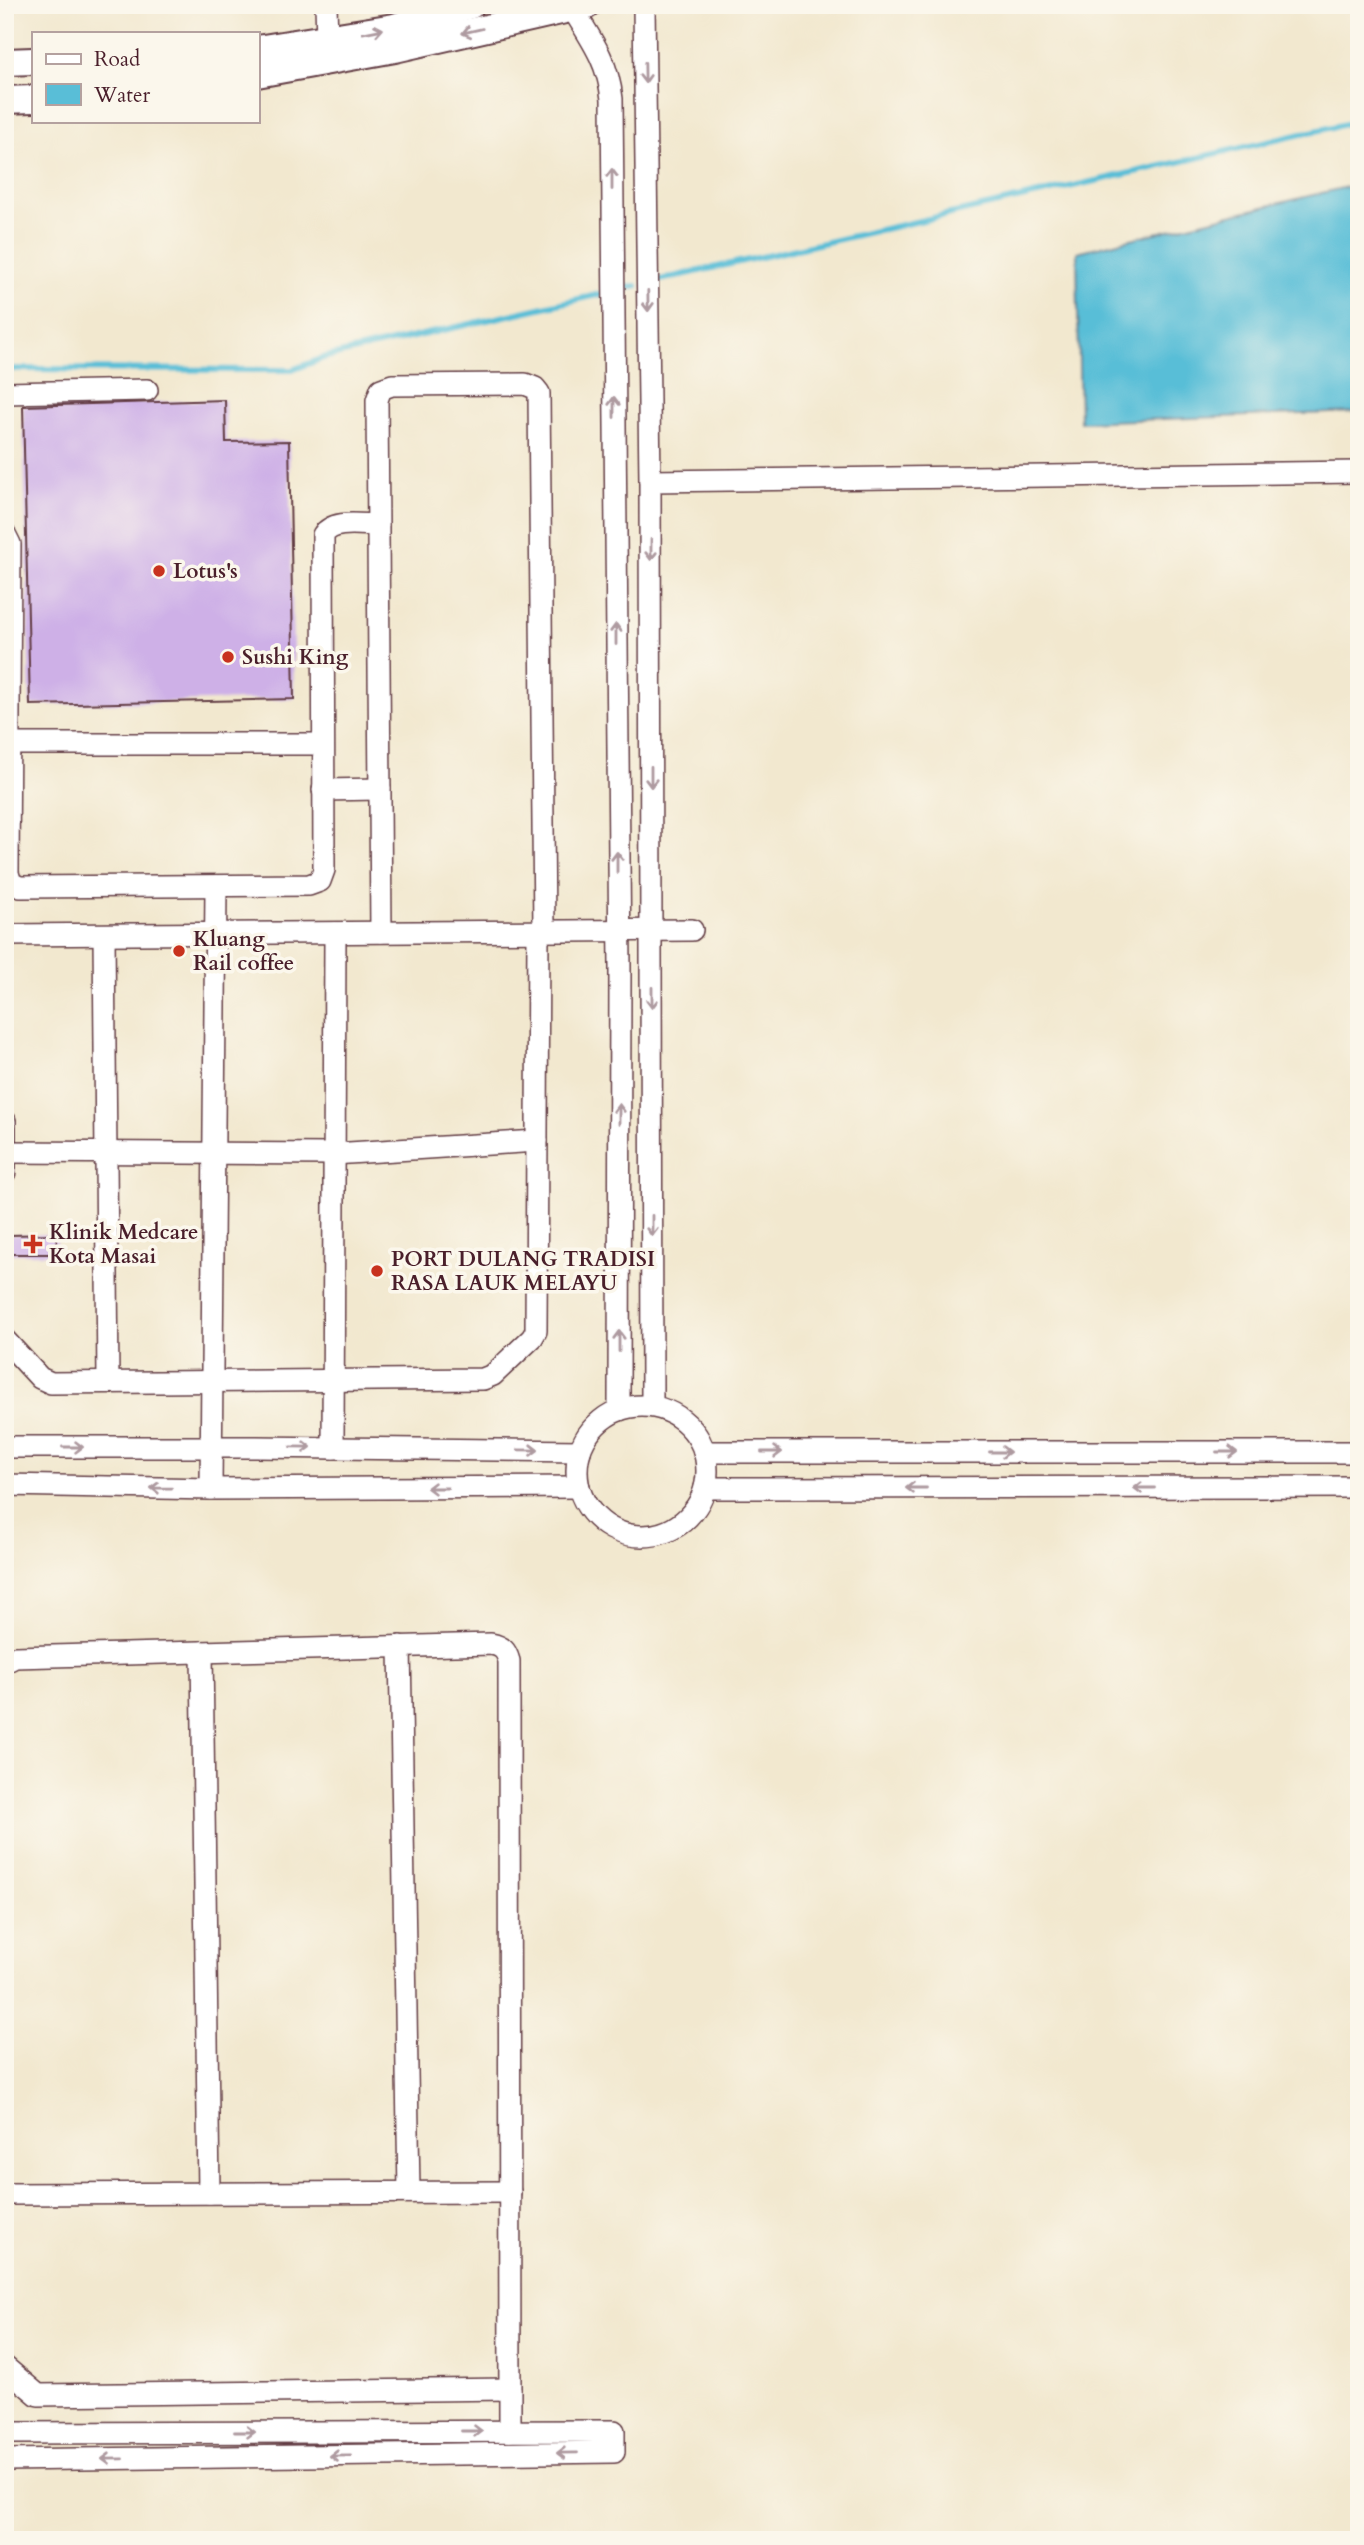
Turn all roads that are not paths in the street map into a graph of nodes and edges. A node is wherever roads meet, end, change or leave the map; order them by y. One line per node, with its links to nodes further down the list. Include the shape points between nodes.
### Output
1 (326, 5): 5 (street)
2 (471, 5): 5 (main road, one-way to 2, via 394,27)
3 (644, 5): 13 (street, one-way to 13)
4 (579, 7): 9 (main road, one-way to 9, via 395,49); 21 (street, one-way to 4, via 612,99 604,60)
5 (327, 39): 6 (main road)
6 (259, 49)
7 (32, 61): 8 (main road)
8 (5, 62)
9 (259, 74)
10 (146, 390): 11 (street)
11 (5, 393)
12 (1359, 472): 13 (street)
13 (650, 481): 22 (street, one-way to 22)
14 (378, 525): 17 (street, via 337,525 323,535); 18 (street); 24 (street, via 377,400 381,389 392,385 525,384 536,388 540,399)
15 (5, 534): 16 (street, via 10,544)
16 (8, 744): 17 (street); 20 (street, via 8,873 14,886)
17 (323, 744): 19 (street)
18 (380, 789): 19 (street); 25 (street)
19 (323, 790): 20 (street, via 324,870 320,881)
20 (216, 886): 27 (street)
21 (618, 930): 22 (street); 24 (street); 42 (street, one-way to 21)
22 (652, 930): 23 (street); 41 (street, one-way to 41)
23 (691, 930)
24 (541, 931): 25 (street); 31 (street)
25 (381, 932): 26 (street)
26 (335, 933): 27 (street); 35 (street)
27 (214, 934): 29 (street); 34 (street)
28 (5, 935): 29 (street)
29 (104, 935): 33 (street)
30 (5, 1121): 32 (street)
31 (537, 1141): 35 (street); 38 (street, via 536,1327 532,1338 486,1379)
32 (5, 1152): 33 (street); 36 (street)
33 (106, 1153): 34 (street); 40 (street)
34 (213, 1154): 35 (street); 39 (street)
35 (333, 1154): 38 (street)
36 (5, 1172)
37 (5, 1340): 40 (street, via 47,1382)
38 (332, 1379): 39 (street); 45 (street)
39 (211, 1380): 40 (street); 44 (street)
40 (108, 1382)
41 (652, 1406): 42 (street); 47 (street, via 675,1414 693,1430)
42 (619, 1410): 46 (street, via 602,1419)
43 (5, 1447): 44 (street, one-way to 44)
44 (211, 1447): 45 (street, one-way to 45); 53 (street)
45 (333, 1448): 46 (street, one-way to 46)
46 (580, 1451): 50 (street)
47 (704, 1452): 48 (street, one-way to 48); 51 (street)
48 (1359, 1452)
49 (5, 1485): 53 (street, one-way to 49)
50 (579, 1487): 51 (street, via 587,1507 602,1522 621,1533 642,1536 663,1533 681,1523); 53 (street, one-way to 53)
51 (705, 1488): 52 (street, one-way to 51)
52 (1359, 1488)
53 (211, 1489)
54 (400, 1646): 55 (street); 57 (street); 58 (street, via 491,1644 500,1646 509,1661)
55 (202, 1652): 56 (street, via 15,1657); 60 (street)
56 (5, 1662)
57 (409, 2192): 58 (street); 60 (street)
58 (509, 2192): 62 (street)
59 (5, 2193): 60 (street)
60 (209, 2193)
61 (5, 2367): 63 (street, via 38,2395)
62 (510, 2389): 63 (street); 64 (street)
63 (208, 2393): 65 (street)
64 (510, 2431): 65 (street, one-way to 64); 67 (street, one-way to 67, via 614,2431 614,2452)
65 (209, 2432): 66 (street); 67 (street)
66 (5, 2433)
67 (209, 2458): 68 (street, one-way to 68)
68 (5, 2460)

